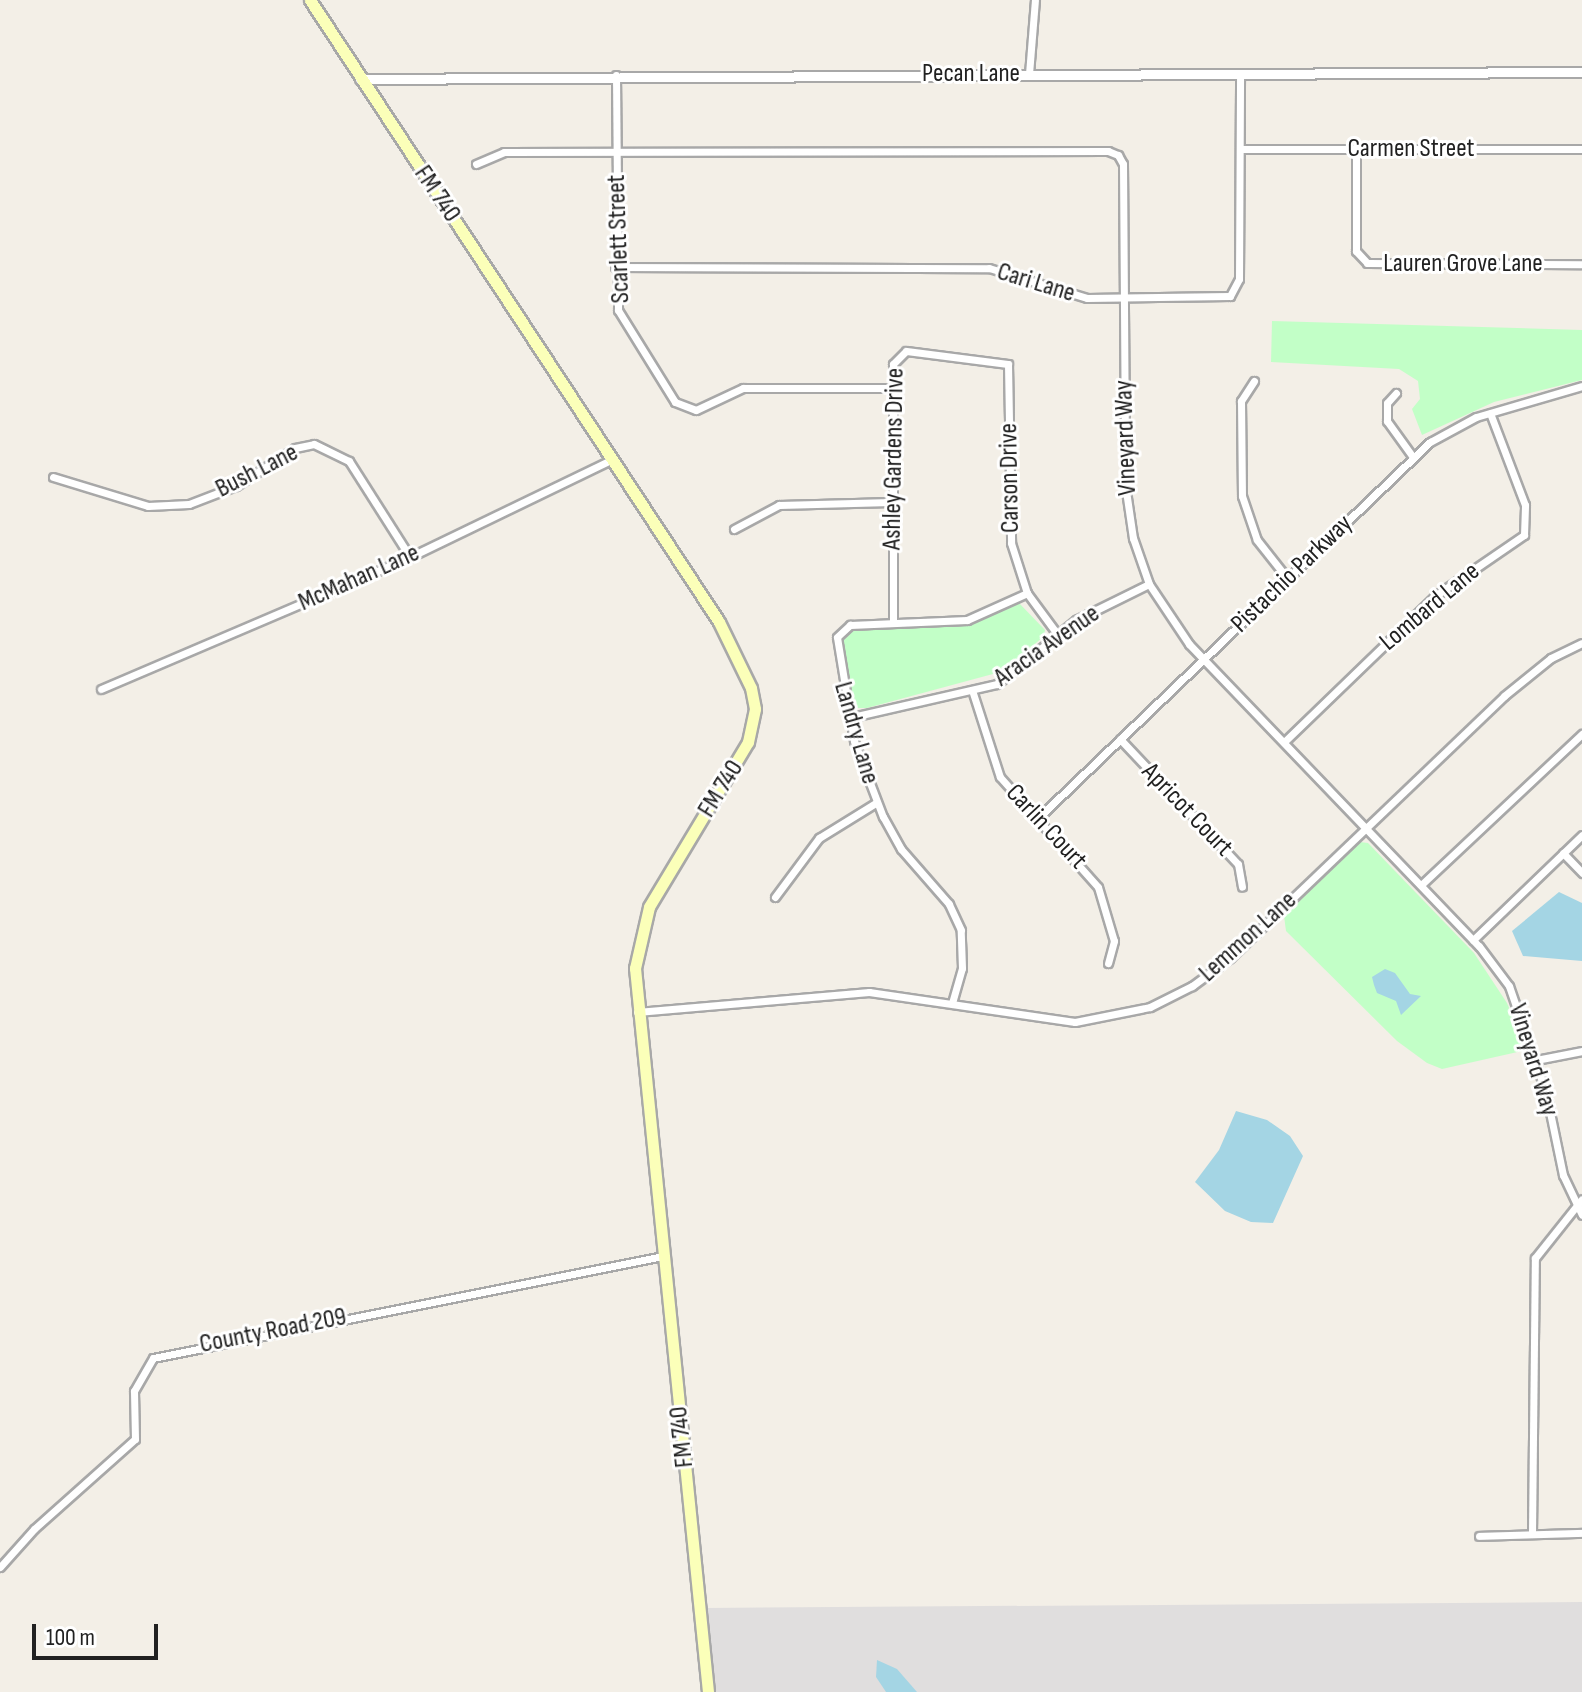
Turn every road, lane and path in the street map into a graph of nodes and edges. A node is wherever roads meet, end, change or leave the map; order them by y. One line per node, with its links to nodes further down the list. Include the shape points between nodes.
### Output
1 (310, 0): 7 (main road, FM 740 / FM 740)
2 (1035, 0): 4 (street)
3 (1582, 72): 5 (street, Pecan Lane)
4 (1029, 74): 5 (street, Pecan Lane); 6 (street, Pecan Lane)
5 (1240, 74): 8 (street, Cari Lane)
6 (616, 75): 7 (street, Pecan Lane); 11 (street, Scarlett Street)
7 (360, 79): 23 (main road, FM 740 / FM 740)
8 (1240, 149): 9 (street, Carmen Street); 15 (street, Cari Lane, via 1235,292 1224,298)
9 (1356, 149): 10 (street, Carmen Street); 13 (street, Lauren Grove Lane, via 1356,251 1367,263)
10 (1582, 149)
11 (617, 152): 12 (street, Vineyard Way, via 504,152); 14 (street, Scarlett Street); 15 (street, Vineyard Way, via 1108,151 1123,164)
12 (476, 164)
13 (1582, 264)
14 (615, 267): 15 (street, Cari Lane, via 989,268 1073,296); 19 (street, Scarlett Street, via 623,322 681,407 696,410 743,388)
15 (1124, 298): 29 (street, Vineyard Way, via 1125,484 1133,538)
16 (954, 355): 19 (street, Ashley Gardens Drive, via 901,352 893,364); 30 (street, Carson Drive, via 1002,360 1010,367 1009,529)
17 (1254, 381): 28 (street, via 1241,401 1242,496 1257,540)
18 (1582, 386): 21 (street, Pistachio Parkway)
19 (893, 388): 25 (street, Ashley Gardens Drive)
20 (1396, 393): 22 (street, via 1387,403 1387,421)
21 (1490, 413): 22 (street, Pistachio Parkway, via 1452,427); 40 (street, Lombard Lane, via 1525,505 1524,535 1435,596)
22 (1413, 457): 28 (street, Pistachio Parkway)
23 (613, 459): 27 (street, McMahan Lane); 53 (main road, FM 740 / FM 740, via 738,653 755,709 740,759 649,907 635,968)
24 (53, 477): 27 (street, Bush Lane, via 148,506 189,504 236,486 295,448 314,444 349,461)
25 (891, 502): 26 (street, via 779,505); 31 (street, Ashley Gardens Drive)
26 (734, 529)
27 (410, 557): 35 (street, McMahan Lane)
28 (1287, 578): 34 (street, Pistachio Parkway)
29 (1149, 584): 32 (street, Aracia Avenue, via 1087,614); 34 (street, Vineyard Way)
30 (1027, 593): 31 (street, Landry Lane, via 967,620); 32 (street, Carson Drive)
31 (893, 622): 37 (street, Landry Lane, via 850,625 839,632 837,663)
32 (1058, 635): 36 (street, Aracia Avenue, via 1007,679)
33 (1582, 643): 43 (street, Lemmon Lane, via 1527,675)
34 (1203, 659): 39 (street, Pistachio Parkway); 40 (street, Vineyard Way)
35 (101, 689)
36 (972, 690): 37 (street, Aracia Avenue); 42 (street, Carlin Court, via 993,764)
37 (848, 718): 41 (street, Landry Lane)
38 (1582, 734): 47 (street)
39 (1120, 739): 42 (street, Pistachio Parkway); 48 (street, Apricot Court, via 1238,864)
40 (1284, 742): 43 (street, Vineyard Way)
41 (877, 802): 49 (street, via 819,838); 52 (street, Landry Lane, via 901,849 956,916 963,956)
42 (1037, 819): 51 (street, Carlin Court, via 1098,887 1114,941)
43 (1367, 829): 47 (street, Vineyard Way); 52 (street, Lemmon Lane, via 1230,958 1192,986 1150,1007 1075,1022)
44 (1582, 835): 45 (street)
45 (1563, 853): 46 (street); 50 (street)
46 (1582, 873)
47 (1421, 885): 50 (street, Vineyard Way)
48 (1242, 887)
49 (775, 897)
50 (1473, 940): 55 (street, Vineyard Way, via 1509,986)
51 (1108, 963)
52 (952, 1003): 53 (street, Lemmon Lane, via 869,992)
53 (637, 1012): 59 (main road, FM 740 / FM 740)
54 (1582, 1051): 55 (street)
55 (1536, 1060): 57 (street, Vineyard Way)
56 (1582, 1199): 57 (street)
57 (1574, 1203): 58 (street, Vineyard Way); 60 (street, via 1535,1258)
58 (1582, 1215)
59 (663, 1256): 63 (street, County Road 209, via 153,1358 134,1391 135,1439 34,1529); 64 (main road, FM 740 / FM 740)
60 (1532, 1533): 61 (street); 62 (street)
61 (1582, 1533)
62 (1479, 1536)
63 (0, 1567)
64 (708, 1692)

